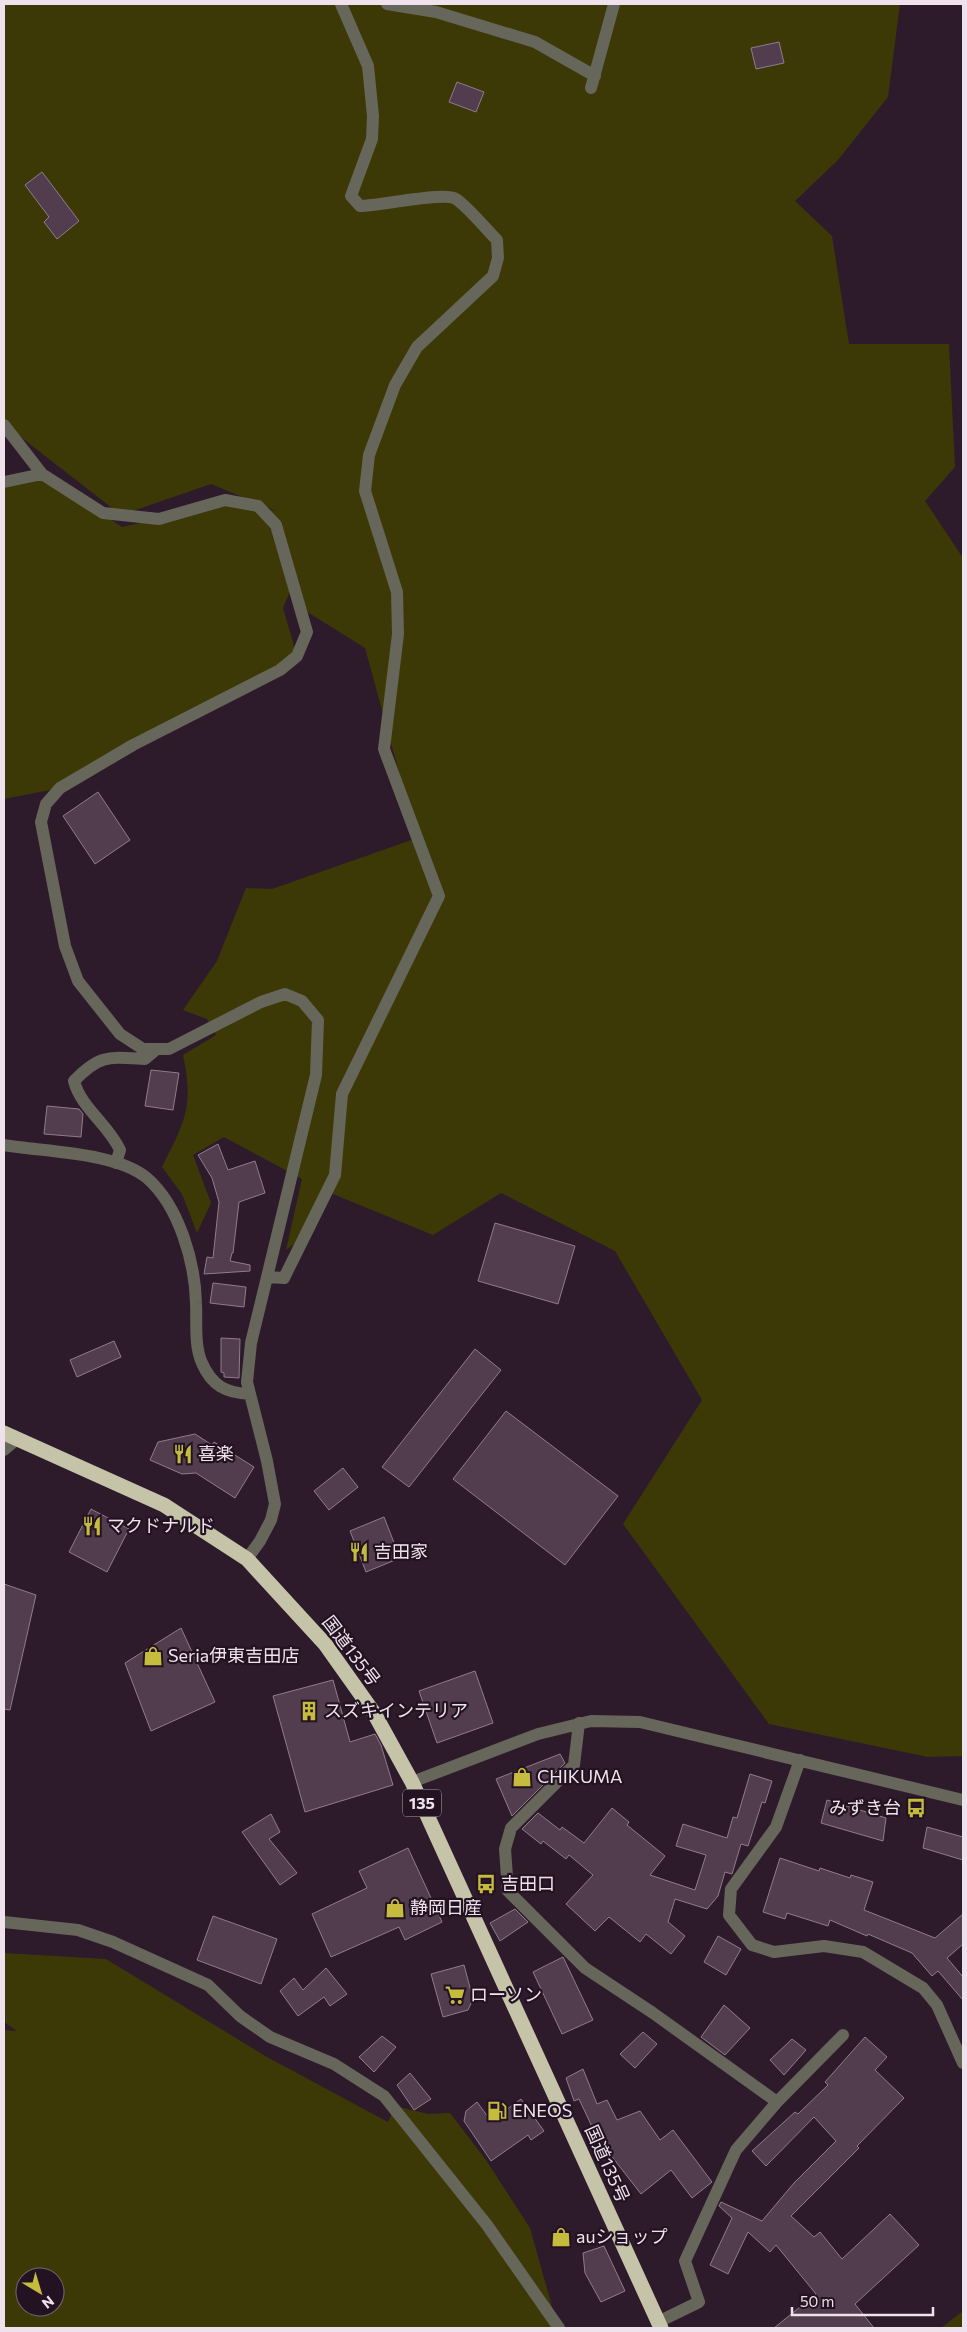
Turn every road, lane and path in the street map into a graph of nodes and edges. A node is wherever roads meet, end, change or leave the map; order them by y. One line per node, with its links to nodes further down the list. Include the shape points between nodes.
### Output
1 (340, 4): 10 (street, via 368,66 373,116 372,139 351,196 360,206 442,196 455,198 497,240 498,258 493,276 417,346 395,384 369,455 366,491 398,592 398,634 384,749 439,896 342,1094 335,1175 284,1278)
2 (387, 4): 3 (street, via 436,12 535,42 593,82)
3 (614, 4)
4 (4, 425): 5 (street)
5 (42, 474): 6 (street); 7 (street, via 103,512 159,519 224,500 258,506 276,524 307,632 297,656 280,670 133,745 60,788 46,804 40,822 65,946 78,981 120,1034 143,1049)
6 (4, 482)
7 (157, 1049): 9 (street, via 145,1059 99,1059 74,1081 78,1095 113,1135 120,1150); 10 (street, via 169,1049 261,1002 285,994 302,1001 318,1020 316,1075)
8 (4, 1145): 9 (street)
9 (116, 1163): 11 (street, via 146,1178 176,1215 188,1250 201,1361 207,1374 231,1393)
10 (267, 1277): 11 (street, via 251,1343 247,1382)
11 (250, 1394): 14 (street, via 275,1504 271,1520)
12 (10, 1436): 13 (street); 14 (highway, 国道135号 / 135, via 164,1505)
13 (4, 1450)
14 (247, 1559): 17 (highway, 国道135号 / 135, via 325,1644 374,1713)
15 (579, 1723): 16 (street, via 591,1720 640,1722); 17 (street, via 538,1734); 22 (street, via 574,1765 511,1828 505,1849 508,1891 585,1968)
16 (800, 1760): 18 (street); 21 (street, via 776,1827 731,1890 729,1916 752,1946 774,1952 824,1946 863,1952 923,1988 937,2005)
17 (412, 1782): 23 (highway, 国道135号 / 135)
18 (963, 1800)
19 (4, 1922): 24 (street, via 78,1930 208,1984 240,2016 270,2037 334,2064 384,2096 487,2225)
20 (843, 2035): 22 (street)
21 (963, 2062)
22 (777, 2102): 23 (street, via 736,2150 686,2261 699,2302)
23 (660, 2325)
24 (559, 2328)

